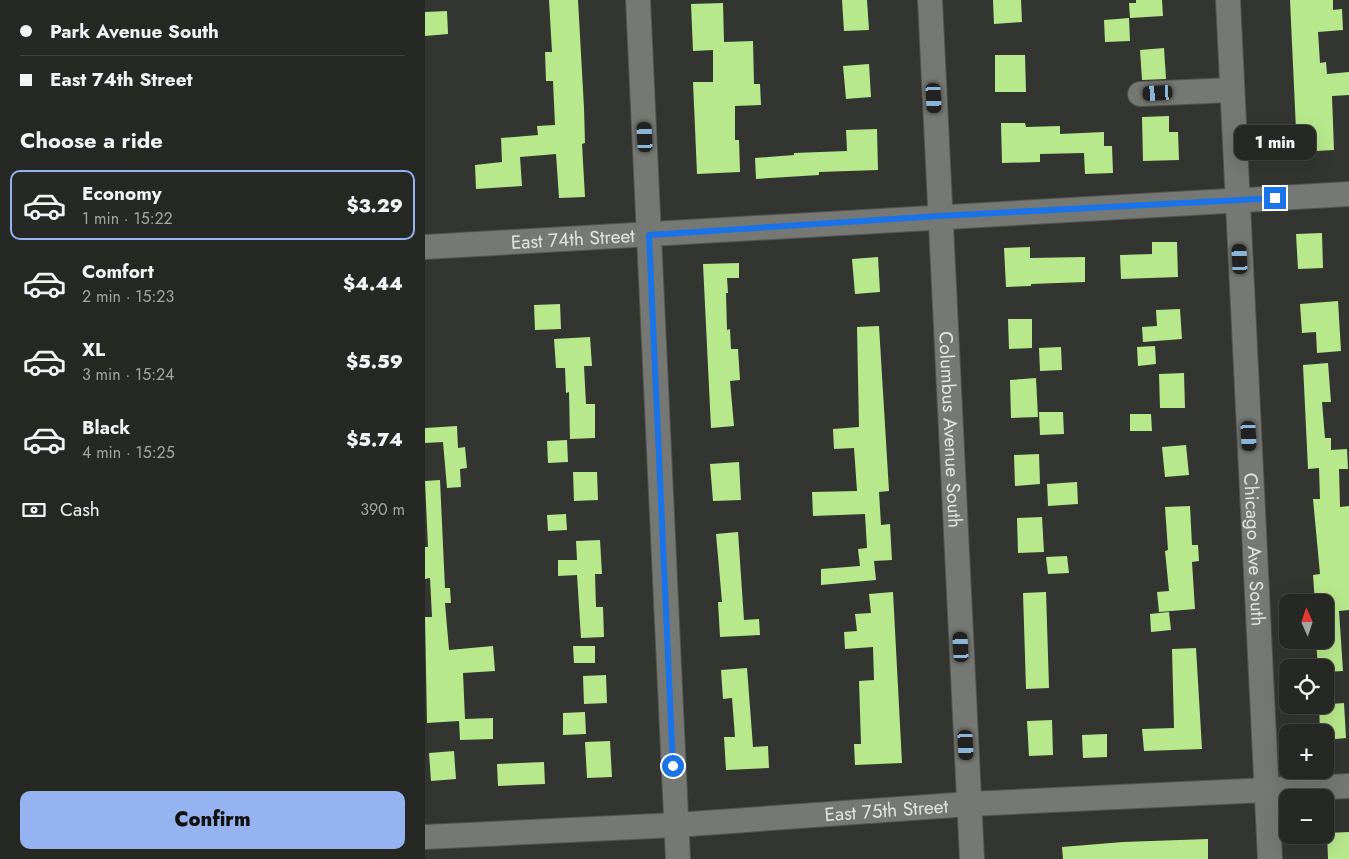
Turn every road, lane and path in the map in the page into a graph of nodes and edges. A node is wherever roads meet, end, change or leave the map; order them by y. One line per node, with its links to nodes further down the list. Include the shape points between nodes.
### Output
1 (639, 0): 9 (street)
2 (930, 0): 8 (street, Columbus Avenue South)
3 (1228, 0): 4 (street, Chicago Ave South)
4 (1232, 90): 5 (street); 7 (street, Chicago Ave South)
5 (1140, 94)
6 (1349, 194): 7 (street, East 74th Street)
7 (1237, 200): 8 (street, East 74th Street); 12 (street, Chicago Ave South)
8 (939, 216): 9 (street, East 74th Street); 13 (street, Columbus Avenue South)
9 (649, 235): 10 (street, East 74th Street); 14 (street)
10 (425, 247)
11 (1349, 786): 12 (street, East 75th Street)
12 (1266, 790): 13 (street, East 75th Street); 18 (street, Chicago Ave South)
13 (969, 804): 14 (street, East 75th Street); 17 (street, Columbus Avenue South)
14 (676, 825): 15 (street, East 75th Street); 16 (street)
15 (425, 838)
16 (677, 859)
17 (972, 859)
18 (1270, 859)

